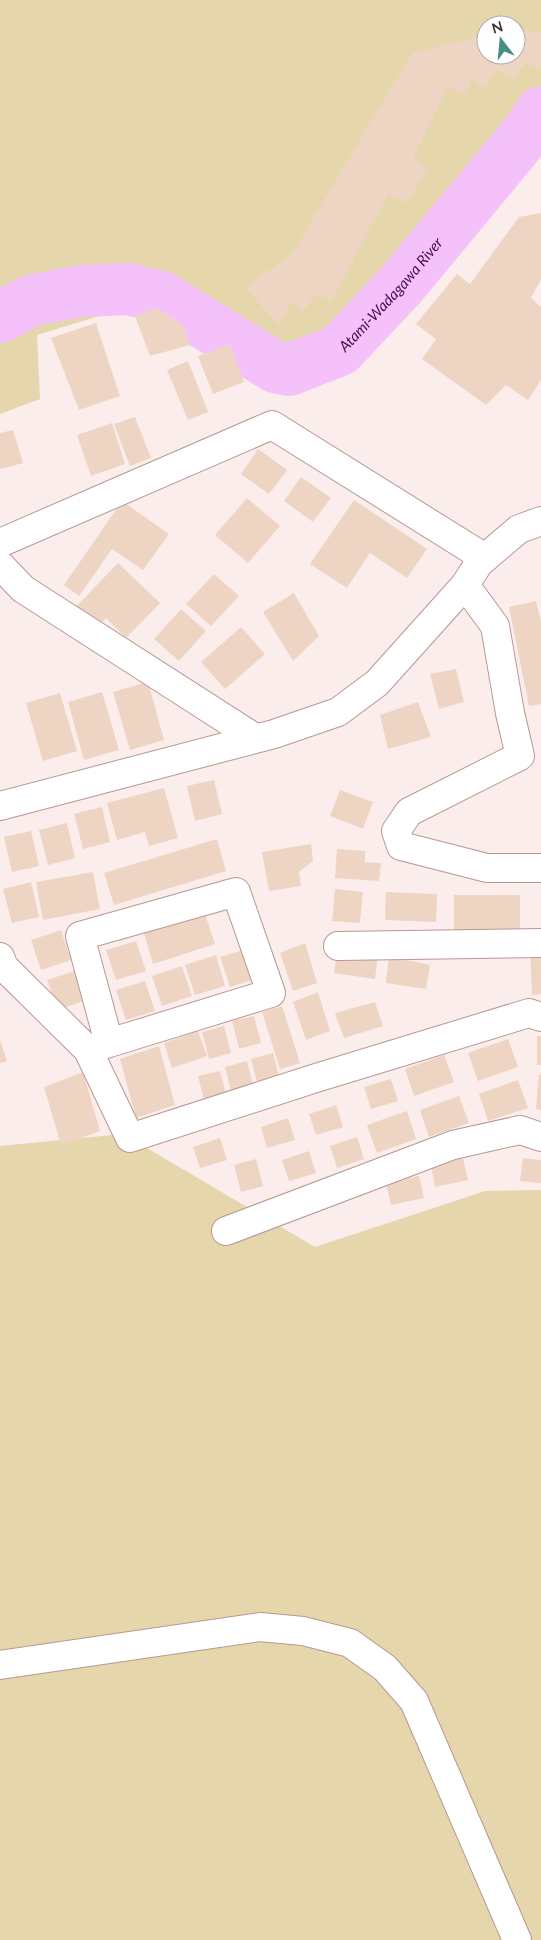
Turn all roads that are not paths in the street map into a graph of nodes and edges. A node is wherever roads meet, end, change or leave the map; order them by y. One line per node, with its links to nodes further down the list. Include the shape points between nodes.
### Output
1 (541, 521): 3 (street, via 519,529)
2 (0, 543): 3 (street, via 272,425)
3 (485, 558): 5 (street)
4 (0, 565): 6 (street, via 23,589)
5 (465, 585): 6 (street, via 378,683 338,712); 8 (street, via 495,626 520,756 409,812 396,831 401,846 477,866)
6 (255, 738): 7 (street)
7 (0, 806)
8 (541, 868)
9 (541, 943): 10 (street)
10 (338, 946)
11 (0, 956): 13 (street, via 4,967)
12 (541, 1017): 13 (street, via 528,1014 130,1138)
13 (99, 1046): 13 (street, via 271,993 236,892 80,936)
14 (541, 1137): 15 (street, via 520,1130 454,1145)
15 (226, 1232)
16 (0, 1665): 17 (street, via 260,1627 303,1631 350,1644 385,1668 414,1701)
17 (517, 1940)

